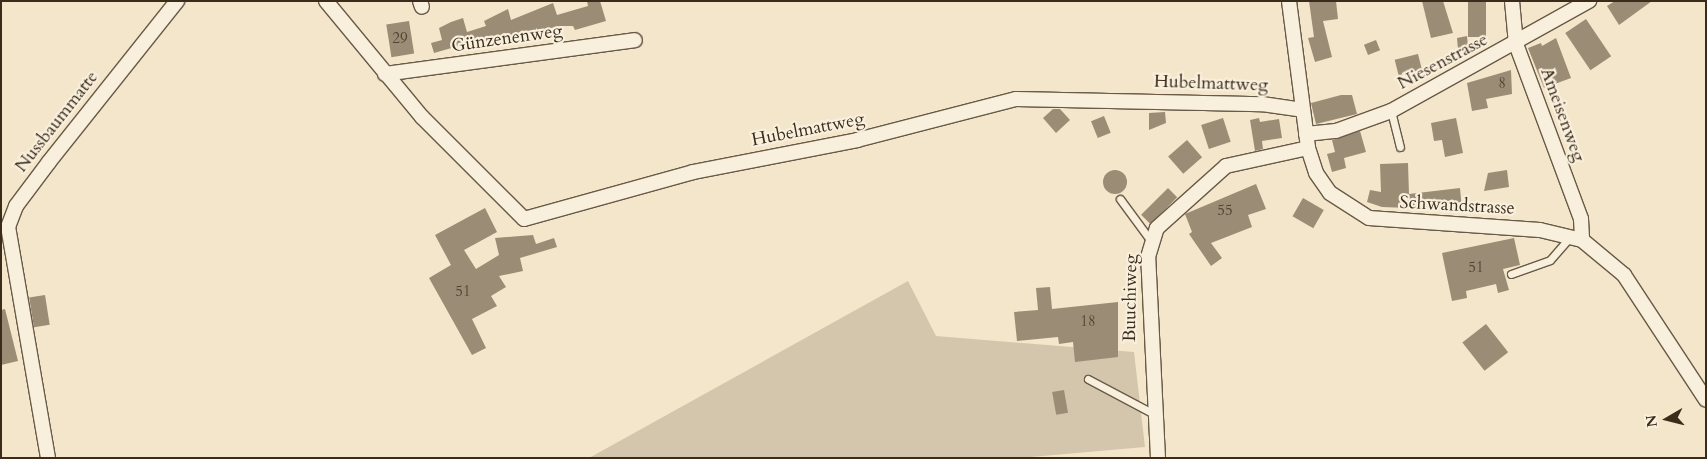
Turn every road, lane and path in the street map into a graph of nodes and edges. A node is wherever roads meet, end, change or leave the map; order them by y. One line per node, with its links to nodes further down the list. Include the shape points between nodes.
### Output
1 (176, 1): 20 (street, Nussbaummatte, via 16,206 8,227)
2 (326, 1): 8 (street)
3 (1289, 1): 9 (street, Schwandstrasse)
4 (1512, 1): 7 (street, Ameisenweg)
5 (1582, 3): 7 (street, Niesenstrasse)
6 (634, 40): 8 (street, Günzenenweg)
7 (1516, 44): 10 (street, Niesenstrasse); 14 (street, Ameisenweg, via 1581,219)
8 (385, 74): 9 (street, Hubelmattweg, via 524,219 693,172 857,140 1016,99 1262,104)
9 (1303, 110): 11 (street, Schwandstrasse)
10 (1391, 111): 11 (street, Niesenstrasse); 12 (lane)
11 (1307, 141): 14 (street, Schwandstrasse, via 1316,173 1330,193 1369,218); 15 (street, Buuchiweg, via 1226,166 1165,217)
12 (1400, 147)
13 (1120, 199): 15 (lane)
14 (1576, 238): 16 (lane, via 1550,260); 18 (street, via 1624,275)
15 (1151, 241): 19 (street, Buuchiweg, via 1148,293)
16 (1511, 274)
17 (1088, 379): 19 (lane)
18 (1706, 400)
19 (1154, 414): 21 (street, Buuchiweg)
20 (48, 458)
21 (1158, 458)

